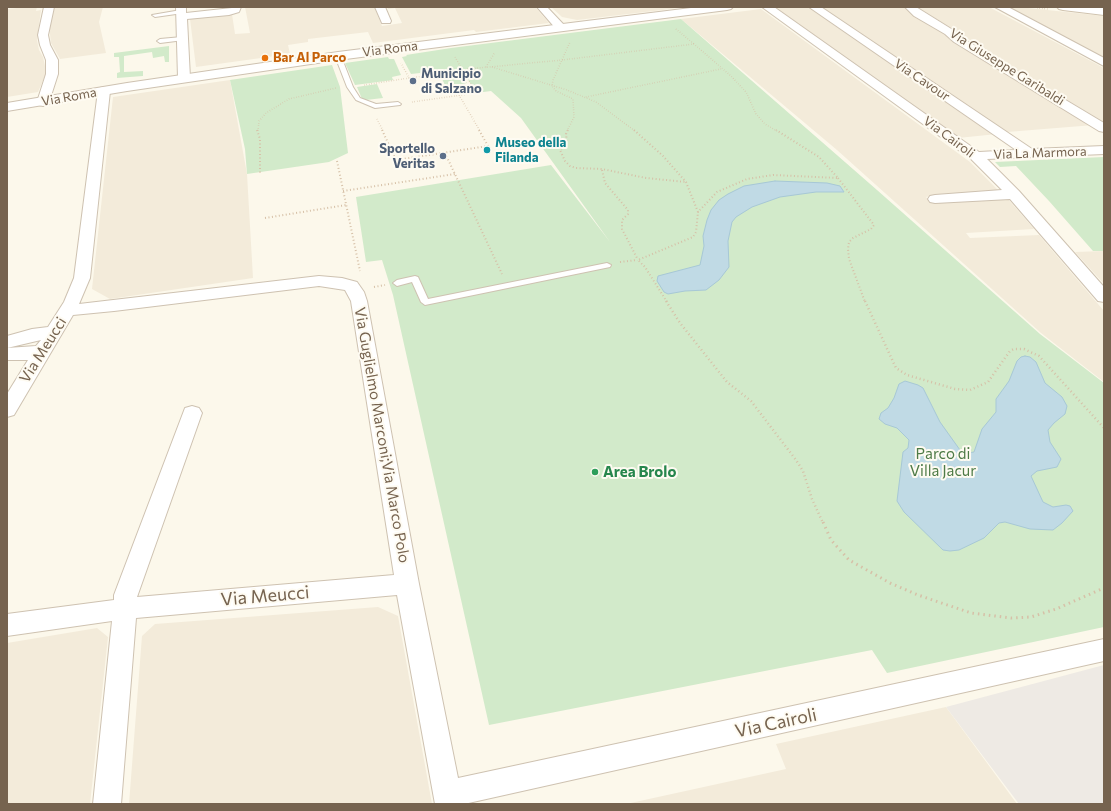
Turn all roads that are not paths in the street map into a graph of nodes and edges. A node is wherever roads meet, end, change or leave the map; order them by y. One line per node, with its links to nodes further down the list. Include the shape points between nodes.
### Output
1 (219, 7): 14 (street)
2 (236, 7): 14 (street, via 229,12)
3 (380, 7): 16 (street)
4 (542, 7): 17 (street)
5 (727, 7): 12 (street, Via Roma)
6 (767, 7): 30 (street, Via Cairoli)
7 (814, 7): 29 (street, Via Cavour)
8 (910, 7): 27 (street, Via Giuseppe Garibaldi, via 958,40)
9 (1000, 7): 21 (street)
10 (1063, 7): 13 (street)
11 (49, 8): 24 (street, via 43,35 52,60 52,74)
12 (690, 9): 17 (street, Via Roma)
13 (1104, 11)
14 (181, 12): 15 (lane); 18 (street)
15 (155, 15)
16 (386, 21)
17 (561, 28): 20 (street, Via Roma)
18 (182, 39): 19 (lane); 22 (street)
19 (160, 41)
20 (338, 56): 22 (street, Via Roma); 25 (lane, via 358,100 375,106)
21 (1104, 63)
22 (184, 78): 23 (street, Via Roma)
23 (104, 91): 24 (street, Via Roma); 36 (street, via 82,278)
24 (43, 102): 26 (street, Via Roma)
25 (398, 104)
26 (7, 107)
27 (1104, 128)
28 (1104, 150): 29 (street, Via La Marmora)
29 (1029, 153): 30 (street, Via La Marmora)
30 (976, 156): 31 (street, Via Cairoli)
31 (1014, 194): 32 (street); 35 (street, Via Cairoli)
32 (934, 198)
33 (607, 265): 34 (lane, via 425,302 416,280)
34 (397, 283)
35 (1104, 297)
36 (67, 310): 37 (street, Via Meucci); 45 (street, Via Guglielmo Marconi;Via Marco Polo, via 122,306 319,281 350,286 356,292 359,301)
37 (54, 332): 38 (street); 39 (street, Via Meucci)
38 (7, 342)
39 (43, 351): 40 (street); 42 (street, Via Meucci)
40 (7, 354)
41 (7, 360): 42 (street, via 20,370)
42 (25, 378): 43 (street, Via Meucci)
43 (7, 410)
44 (192, 413): 46 (street, via 126,595)
45 (407, 584): 46 (street, Via Meucci); 49 (street, Via Guglielmo Marconi;Via Marco Polo)
46 (124, 609): 47 (street, Via Meucci); 50 (street)
47 (7, 625)
48 (1104, 650): 49 (street, Via Cairoli)
49 (448, 799)
50 (107, 804)

